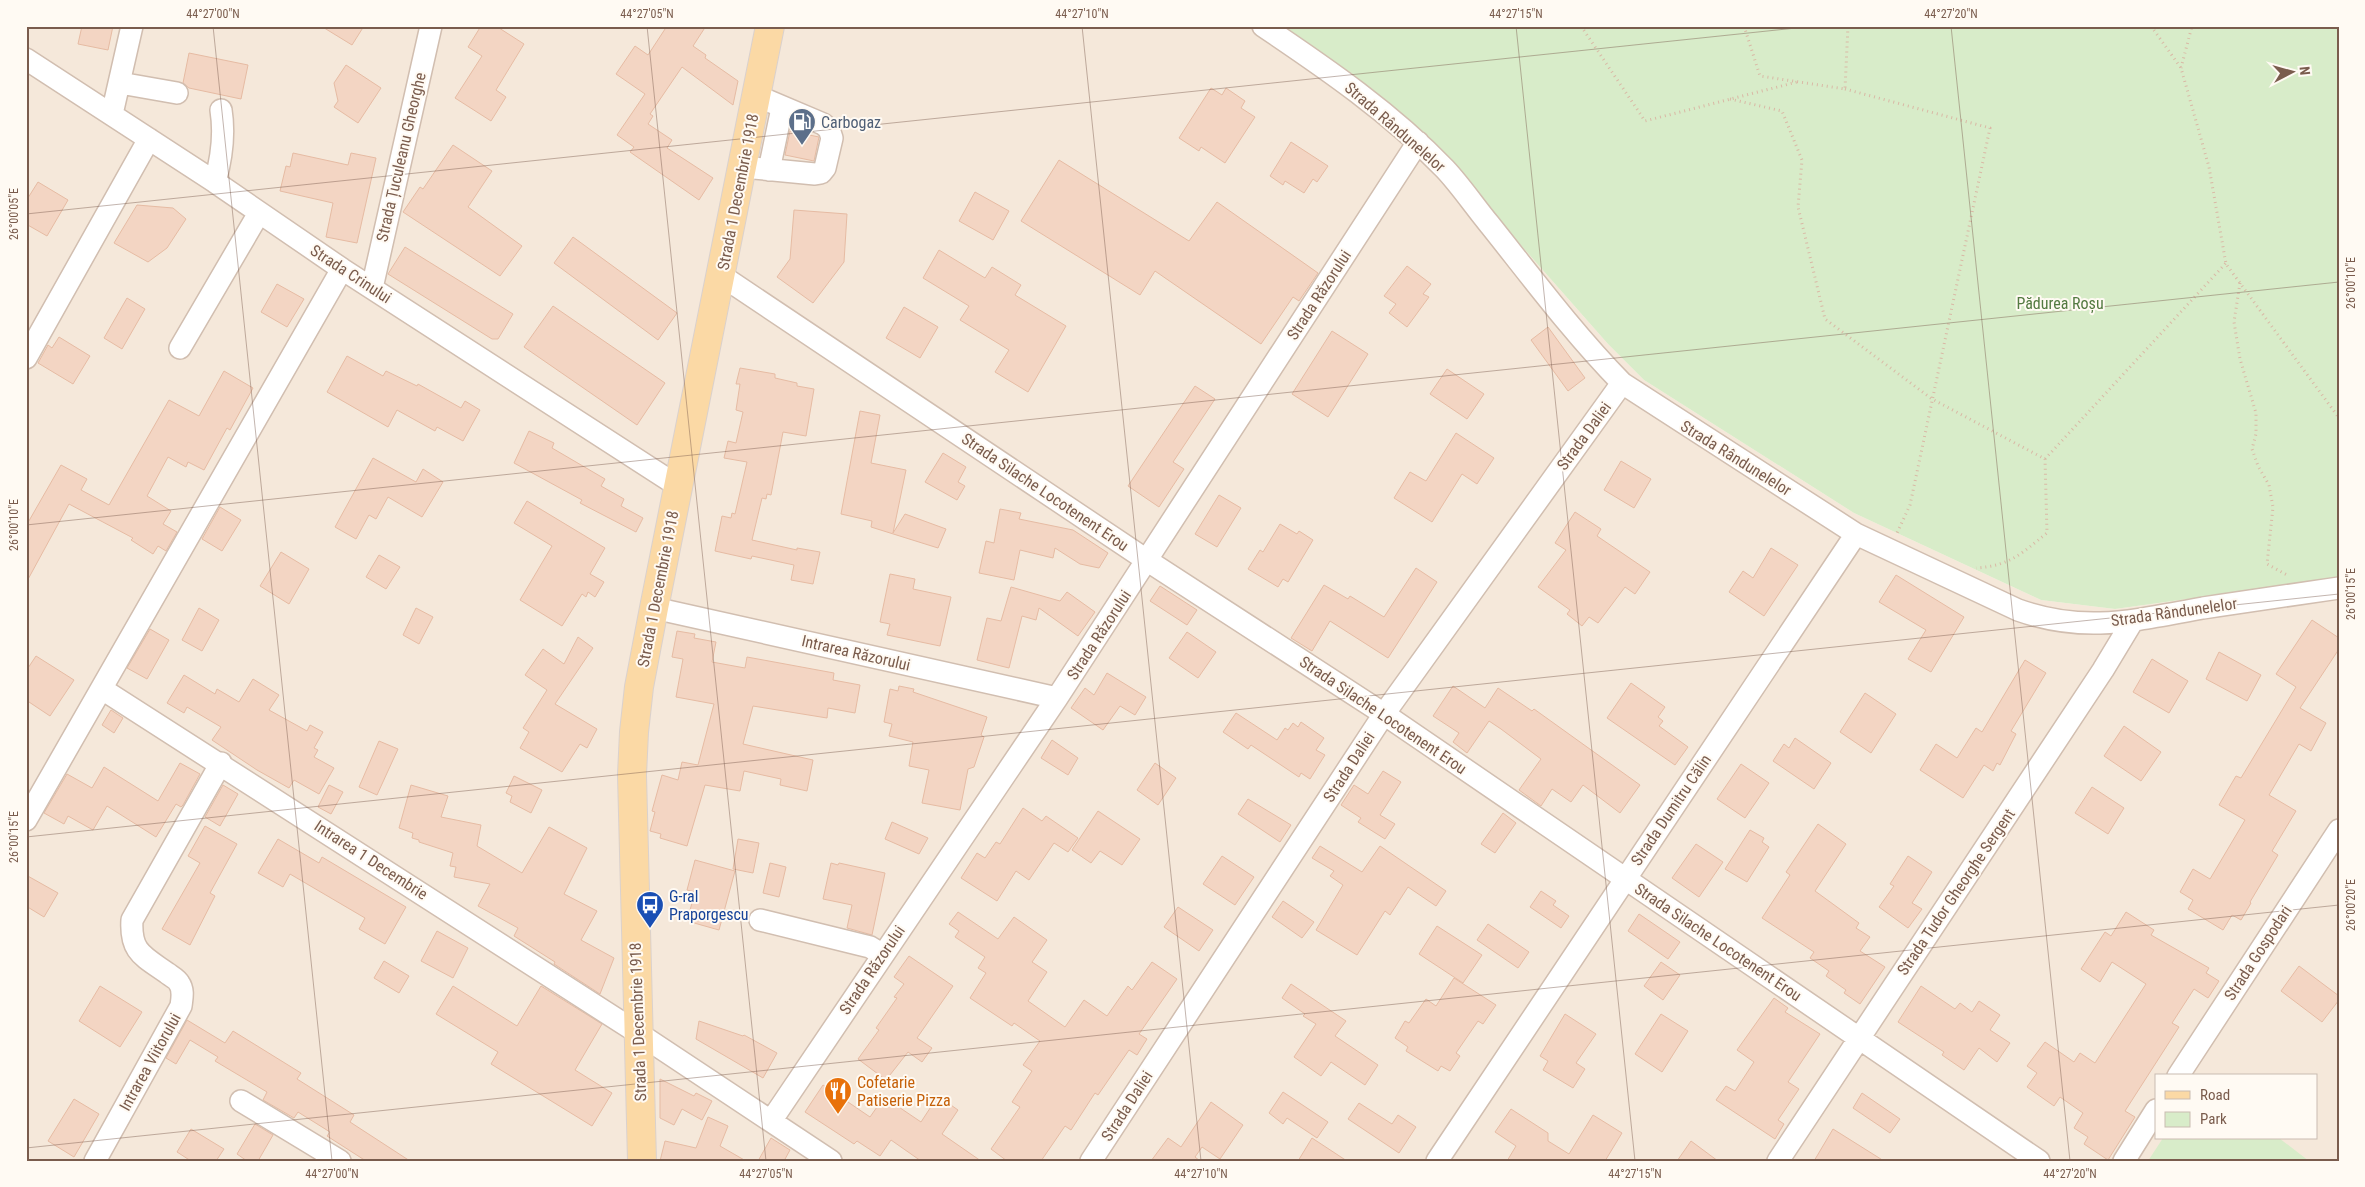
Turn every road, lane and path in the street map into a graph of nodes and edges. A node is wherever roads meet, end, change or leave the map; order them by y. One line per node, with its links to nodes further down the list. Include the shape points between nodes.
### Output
1 (132, 26): 13 (street)
2 (431, 26): 30 (street, Strada Țuculeanu Gheorghe)
3 (770, 26): 16 (main road, Strada 1 Decembrie 1918)
4 (1263, 26): 22 (street, Strada Rândunelelor, via 1324,67)
5 (1581, 26): 17 (path, via 1645,121)
6 (1744, 26): 12 (path, via 1760,76)
7 (1848, 26): 14 (path)
8 (2151, 26): 11 (path)
9 (2192, 26): 11 (path)
10 (26, 59): 20 (street, Strada Crinului)
11 (2181, 68): 26 (path, via 2209,167)
12 (1796, 82): 14 (path); 17 (path)
13 (120, 83): 15 (street); 20 (street)
14 (1844, 89): 34 (path, via 1990,128)
15 (177, 93)
16 (757, 96): 18 (street); 23 (main road, Strada 1 Decembrie 1918)
17 (1730, 99): 34 (path, via 1782,111 1802,160 1798,207 1825,318)
18 (782, 108): 23 (street); 23 (street, via 829,129 832,138 825,168 815,174)
19 (221, 110): 24 (street, via 222,151)
20 (112, 114): 21 (street, Strada Crinului)
21 (149, 139): 24 (street, Strada Crinului); 32 (street)
22 (1418, 142): 33 (street, Strada Rândunelelor, via 1446,171 1593,353); 40 (street, Strada Răzorului)
23 (756, 169): 28 (main road, Strada 1 Decembrie 1918)
24 (215, 182): 25 (street, Strada Crinului)
25 (259, 213): 27 (street, Strada Crinului); 31 (street)
26 (2226, 263): 29 (path); 36 (path)
27 (342, 268): 30 (street, Strada Crinului); 46 (street)
28 (722, 276): 37 (main road, Strada 1 Decembrie 1918); 40 (street, Strada Silache Locotenent Erou)
29 (2240, 283): 35 (path); 43 (path, via 2234,322 2240,359 2256,413 2252,449 2269,484 2273,507 2267,564 2288,576)
30 (372, 288): 37 (street, Strada Crinului)
31 (180, 348)
32 (26, 358)
33 (1622, 383): 38 (street, Strada Rândunelelor); 48 (street, Strada Daliei)
34 (1932, 399): 36 (path); 39 (path, via 1910,505)
35 (2339, 418)
36 (2045, 459): 41 (path, via 2047,533 2015,559 1986,568)
37 (678, 486): 44 (main road, Strada 1 Decembrie 1918)
38 (1856, 534): 39 (street, Strada Rândunelelor); 52 (street, Strada Dumitru Călin)
39 (1889, 549): 45 (street, Strada Rândunelelor, via 2039,617 2084,623)
40 (1148, 560): 47 (street, Strada Răzorului); 48 (street, Strada Silache Locotenent Erou)
41 (1968, 568)
42 (2339, 588): 43 (street, Strada Rândunelelor)
43 (2292, 595): 45 (street, Strada Rândunelelor)
44 (654, 608): 47 (street, Intrarea Răzorului); 55 (main road, Strada 1 Decembrie 1918, via 639,687 632,775)
45 (2132, 622): 56 (street, Strada Tudor Gheorghe Sergent)
46 (102, 689): 49 (street, Intrarea 1 Decembrie); 50 (street)
47 (1058, 698): 54 (street, Strada Răzorului)
48 (1384, 714): 52 (street, Strada Silache Locotenent Erou); 65 (street, Strada Daliei)
49 (221, 763): 55 (street, Intrarea 1 Decembrie); 61 (street, Intrarea Viitorului, via 132,920 134,945 141,955 179,982 183,992 181,1006)
50 (26, 820)
51 (2339, 830): 57 (street, Strada Gospodari)
52 (1625, 879): 56 (street, Strada Silache Locotenent Erou); 66 (street, Strada Dumitru Călin)
53 (760, 920): 54 (street, via 870,947)
54 (883, 955): 60 (street, Strada Răzorului)
55 (638, 1033): 60 (street, Intrarea 1 Decembrie); 63 (main road, Strada 1 Decembrie 1918)
56 (1859, 1038): 67 (street, Strada Tudor Gheorghe Sergent); 68 (street, Strada Silache Locotenent Erou)
57 (2179, 1074)
58 (241, 1101): 62 (street)
59 (2155, 1112): 69 (street)
60 (771, 1120): 64 (street, Intrarea 1 Decembrie)
61 (95, 1161)
62 (340, 1161)
63 (642, 1161)
64 (831, 1161)
65 (1091, 1161)
66 (1437, 1161)
67 (1778, 1161)
68 (2039, 1161)
69 (2124, 1161)

